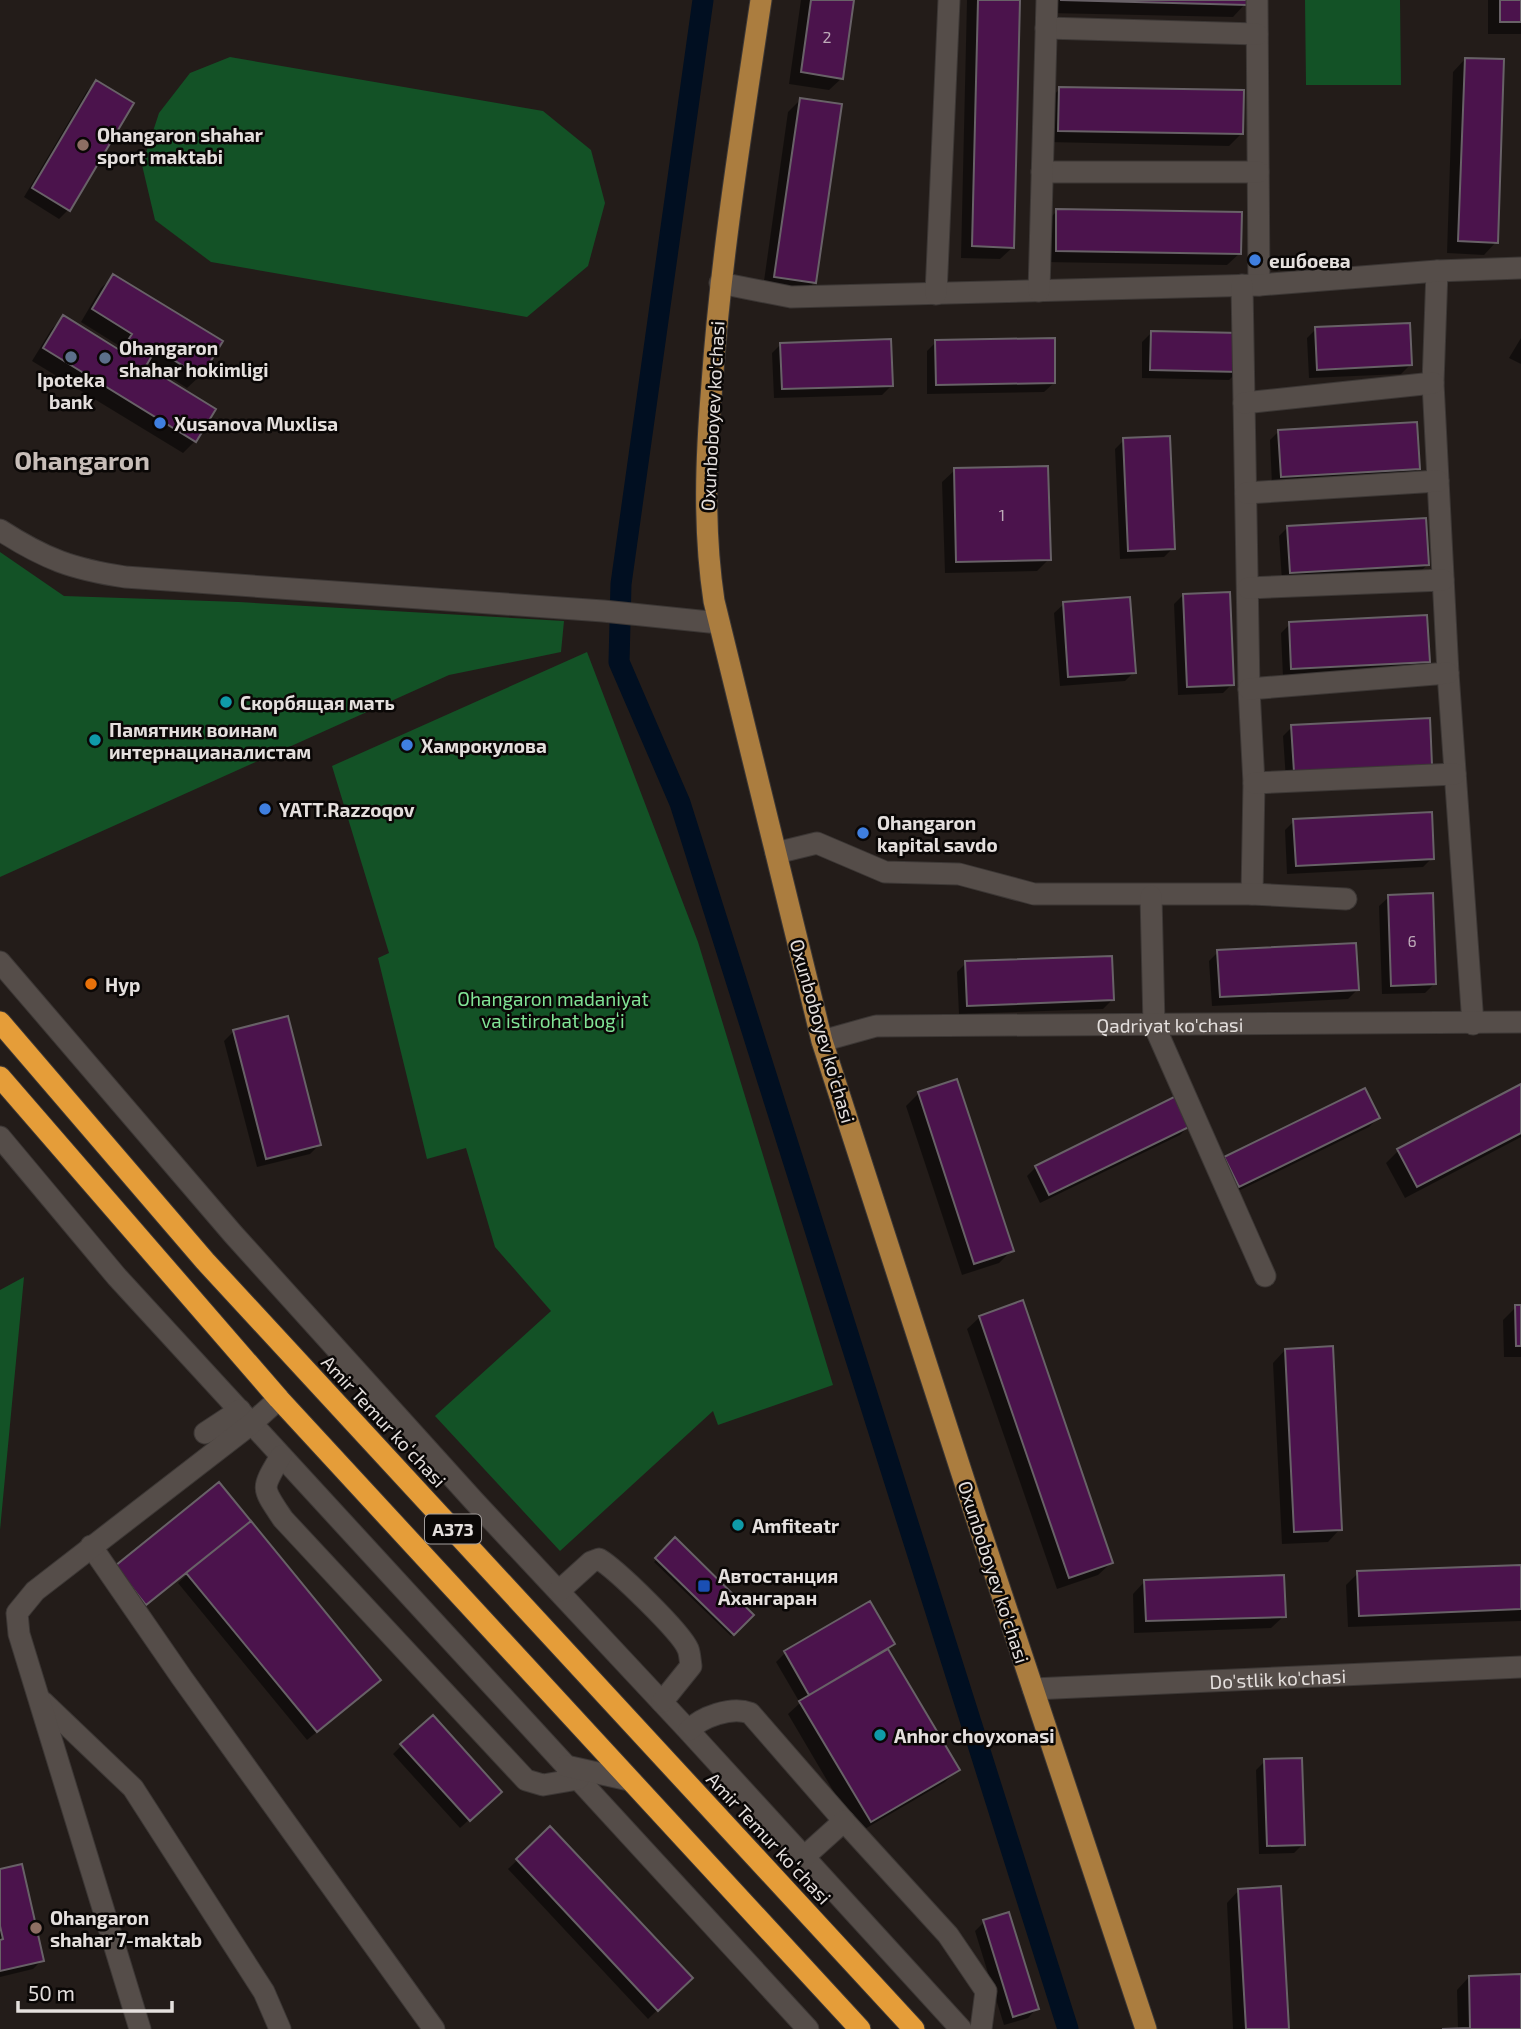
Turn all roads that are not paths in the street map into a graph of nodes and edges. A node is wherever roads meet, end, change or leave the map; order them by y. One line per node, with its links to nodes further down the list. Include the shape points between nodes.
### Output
1 (761, 0): 11 (main road, Oxunboboyev ko'chasi)
2 (949, 0): 14 (street)
3 (1046, 0): 5 (street)
4 (1257, 0): 6 (street)
5 (1046, 28): 6 (street); 7 (street)
6 (1257, 34): 8 (street)
7 (1042, 172): 8 (street); 13 (street)
8 (1258, 172): 12 (street)
9 (1521, 268): 10 (street)
10 (1437, 271): 12 (street); 15 (street)
11 (720, 283): 14 (street, via 791,297); 22 (main road, Oxunboboyev ko'chasi, via 706,491)
12 (1251, 285): 13 (street); 16 (street)
13 (1039, 291): 14 (street)
14 (936, 294)
15 (1433, 383): 16 (street); 17 (street)
16 (1244, 402): 18 (street)
17 (1438, 481): 18 (street); 20 (street)
18 (1246, 493): 21 (street)
19 (0, 530): 22 (street, via 55,562 125,577)
20 (1443, 580): 21 (street); 23 (street)
21 (1248, 588): 24 (street)
22 (719, 623): 27 (main road, Oxunboboyev ko'chasi)
23 (1448, 674): 24 (street); 25 (street)
24 (1249, 689): 26 (street)
25 (1455, 774): 26 (street); 34 (street)
26 (1254, 783): 28 (street)
27 (776, 853): 29 (street, via 817,843 885,872 959,874 1034,894); 36 (main road, Oxunboboyev ko'chasi)
28 (1252, 894): 29 (street); 30 (street)
29 (1151, 896): 35 (street)
30 (1346, 899)
31 (0, 962): 45 (street, via 233,1234)
32 (0, 1022): 60 (highway, Amir Temur koʻchasi / A373, via 205,1261)
33 (1521, 1022): 34 (street, Qadriyat ko'chasi)
34 (1474, 1024): 35 (street, Qadriyat ko'chasi)
35 (1154, 1025): 36 (street, Qadriyat ko'chasi, via 876,1026); 39 (street)
36 (822, 1041): 47 (main road, Oxunboboyev ko'chasi)
37 (0, 1077): 40 (highway, A373)
38 (0, 1137): 41 (street, via 117,1277)
39 (1265, 1276)
40 (279, 1399): 41 (street); 52 (highway, A373)
41 (246, 1417): 42 (street); 43 (street); 44 (street)
42 (205, 1433)
43 (281, 1456): 51 (street); 51 (street, via 266,1481 266,1494 283,1519 526,1780 543,1785)
44 (91, 1546): 48 (street, via 35,1591 17,1613); 57 (street)
45 (559, 1591): 49 (street); 49 (street, via 599,1559 656,1611 687,1647 691,1665)
46 (1521, 1667): 47 (street, Do'stlik ko'chasi)
47 (1033, 1689): 63 (main road, Oxunboboyev ko'chasi)
48 (39, 1699): 55 (street); 56 (street, via 133,1788 264,1992)
49 (662, 1702): 50 (street)
50 (688, 1730): 53 (street, via 698,1721 740,1710 750,1713); 54 (street)
51 (572, 1772): 52 (street); 58 (street)
52 (629, 1780): 59 (highway, A373)
53 (844, 1821): 54 (street); 62 (street, via 948,1935 986,1991)
54 (804, 1857): 61 (street)
55 (140, 2029)
56 (280, 2029)
57 (434, 2029)
58 (808, 2029)
59 (860, 2029)
60 (914, 2029)
61 (961, 2029)
62 (981, 2029)
63 (1146, 2029)

